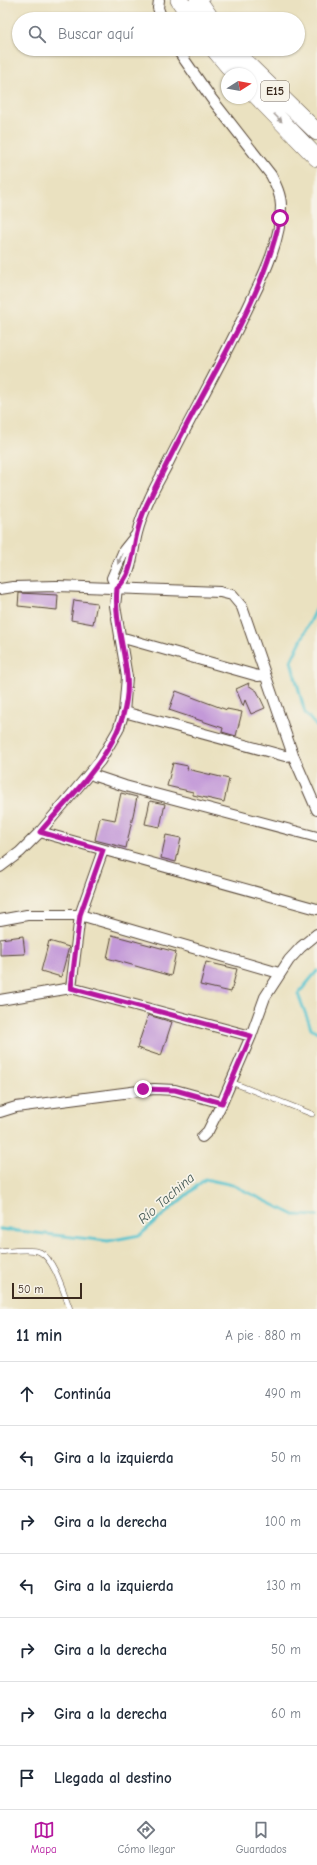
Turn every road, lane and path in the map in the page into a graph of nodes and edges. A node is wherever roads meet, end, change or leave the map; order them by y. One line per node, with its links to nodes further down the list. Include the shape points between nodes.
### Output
1 (159, 0): 4 (street)
2 (179, 0): 5 (highway)
3 (198, 0): 6 (highway)
4 (159, 12)
5 (187, 12)
6 (206, 12)
7 (182, 56): 14 (street, via 271,175 279,194 280,218 271,253 259,284 228,351 150,498 137,533 124,550 112,578)
8 (220, 56): 10 (highway)
9 (240, 56): 12 (highway, E15)
10 (230, 68)
11 (257, 96): 13 (highway, E15, one-way to 13)
12 (317, 132)
13 (317, 158)
14 (117, 588): 15 (street, via 57,586); 16 (street, via 116,606); 17 (street, via 220,592 232,595 242,607)
15 (0, 589)
16 (120, 638): 17 (street, via 258,676); 18 (street, via 127,677)
17 (265, 675): 19 (street)
18 (124, 712): 19 (street, via 285,756); 20 (street, via 110,746)
19 (293, 755): 21 (street)
20 (91, 772): 22 (street); 23 (street, via 95,776 125,786)
21 (317, 810)
22 (40, 832): 24 (street); 25 (street)
23 (317, 836)
24 (103, 850): 26 (street); 27 (street)
25 (0, 867)
26 (317, 909)
27 (80, 915): 28 (street, via 27,915); 30 (street); 31 (street)
28 (0, 920)
29 (317, 934): 30 (street, via 301,946)
30 (279, 973): 33 (street, via 265,997)
31 (71, 988): 32 (street); 33 (street)
32 (0, 1000)
33 (251, 1036): 34 (street)
34 (231, 1082): 35 (street); 37 (lane)
35 (222, 1103): 36 (street, via 175,1090 143,1089 16,1107); 38 (street)
36 (0, 1112)
37 (312, 1114)
38 (202, 1137)
39 (0, 1252): 40 (lane, via 40,1252 50,1262)
40 (70, 1309)

